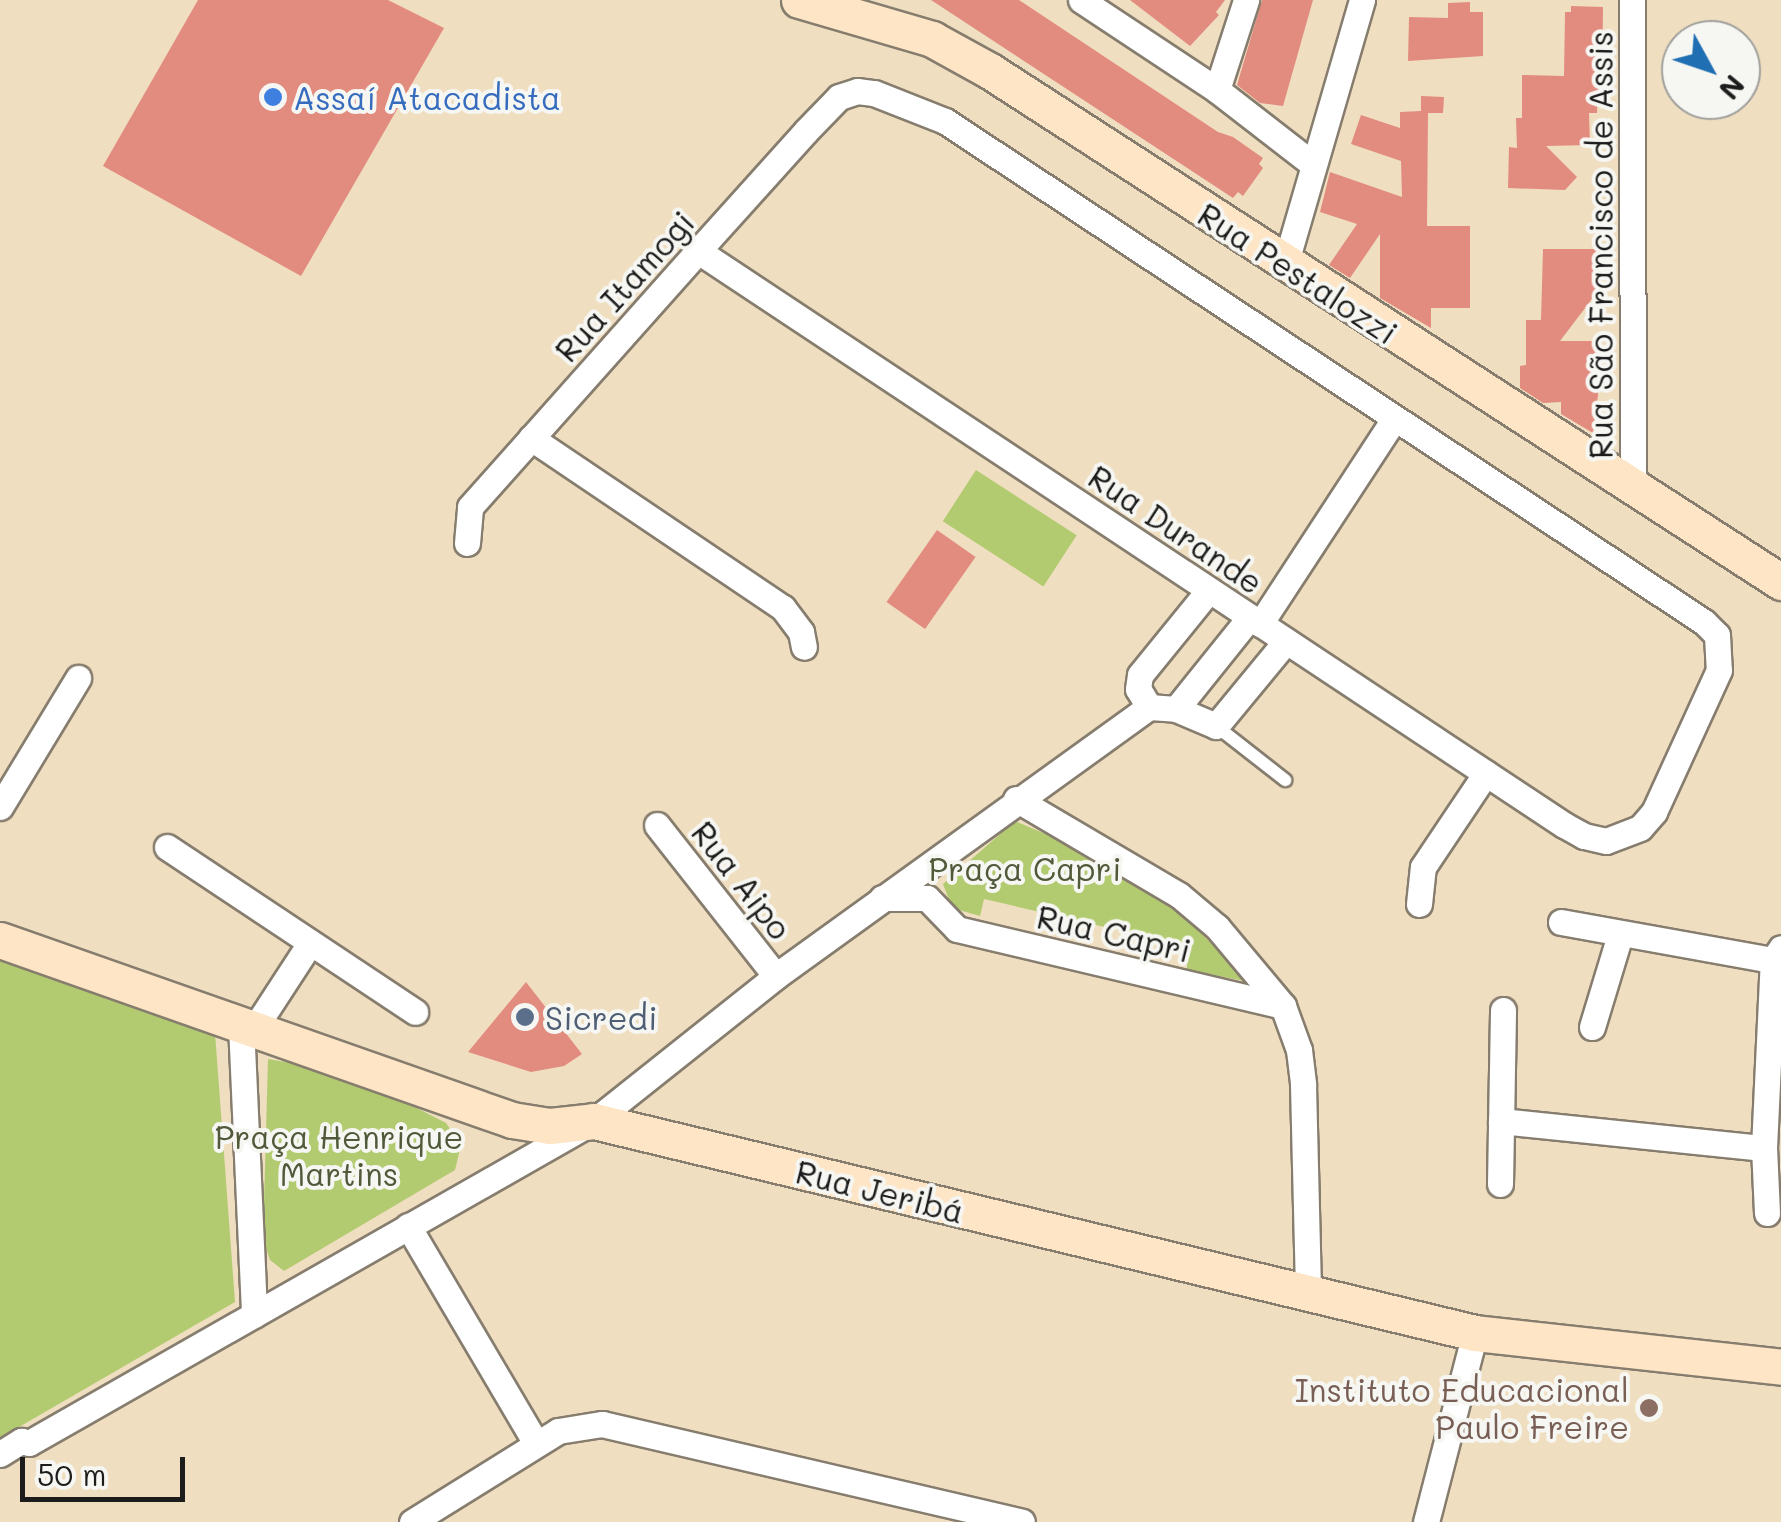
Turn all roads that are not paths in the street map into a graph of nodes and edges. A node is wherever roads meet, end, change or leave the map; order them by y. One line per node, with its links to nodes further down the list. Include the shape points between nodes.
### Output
1 (799, 0): 9 (street, Rua Pestalozzi, via 932,39)
2 (1081, 0): 6 (street)
3 (1246, 0): 6 (street)
4 (1362, 0): 7 (street)
5 (1632, 0): 12 (street, Rua São Francisco de Assis)
6 (1217, 90): 7 (street)
7 (1312, 162): 9 (street)
8 (698, 251): 10 (street, Rua Itamogi, via 839,96 857,91 945,121); 11 (street, Rua Itamogi); 15 (street, Rua Durande)
9 (1285, 265): 12 (street, Rua Pestalozzi)
10 (1395, 418): 16 (street); 23 (street, Rua Durande, via 1717,636 1719,670 1654,812 1624,836 1584,836)
11 (531, 438): 13 (street, Rua Itamogi, via 470,507); 18 (street, via 783,608)
12 (1634, 490): 14 (street, Rua Pestalozzi)
13 (467, 542)
14 (1781, 582)
15 (1210, 590): 16 (street, Rua Durande); 21 (street, via 1140,675)
16 (1255, 620): 17 (street, Rua Durande); 20 (street)
17 (1286, 641): 22 (street); 23 (street, Rua Durande)
18 (804, 647)
19 (78, 678): 26 (street)
20 (1176, 709): 21 (street); 22 (street)
21 (1142, 713): 25 (street)
22 (1216, 726): 24 (lane)
23 (1486, 773): 30 (street, via 1424,868)
24 (1285, 780)
25 (1016, 800): 29 (street); 37 (street, Rua Capri, via 1179,895 1228,939)
26 (0, 806)
27 (657, 824): 36 (street, Rua Aipo)
28 (166, 847): 34 (street)
29 (882, 898): 36 (street); 37 (street, Rua Capri, via 927,898 957,929)
30 (1419, 904)
31 (1561, 922): 32 (street)
32 (1620, 934): 35 (street); 41 (street)
33 (0, 940): 40 (street, Rua Jeribá)
34 (310, 943): 39 (street); 40 (street)
35 (1777, 954): 44 (street)
36 (776, 976): 42 (street)
37 (1283, 1006): 48 (street, Rua Capri, via 1303,1085)
38 (1503, 1010): 43 (street)
39 (414, 1012)
40 (248, 1027): 42 (street, Rua Jeribá, via 512,1120 550,1126); 49 (street)
41 (1592, 1027)
42 (594, 1120): 47 (street); 48 (street, Rua Jeribá)
43 (1501, 1121): 44 (street); 45 (street)
44 (1764, 1148): 46 (street)
45 (1500, 1184)
46 (1767, 1213)
47 (408, 1226): 49 (street); 52 (street)
48 (1308, 1296): 50 (street, Rua Jeribá)
49 (254, 1315): 53 (street)
50 (1474, 1333): 51 (street, Rua Jeribá); 58 (street)
51 (1781, 1367)
52 (536, 1443): 56 (street); 57 (street, via 558,1431 602,1424)
53 (28, 1444): 54 (street, via 21,1441); 55 (street)
54 (0, 1454)
55 (0, 1470)
56 (412, 1522)
57 (1022, 1522)
58 (1426, 1522)

